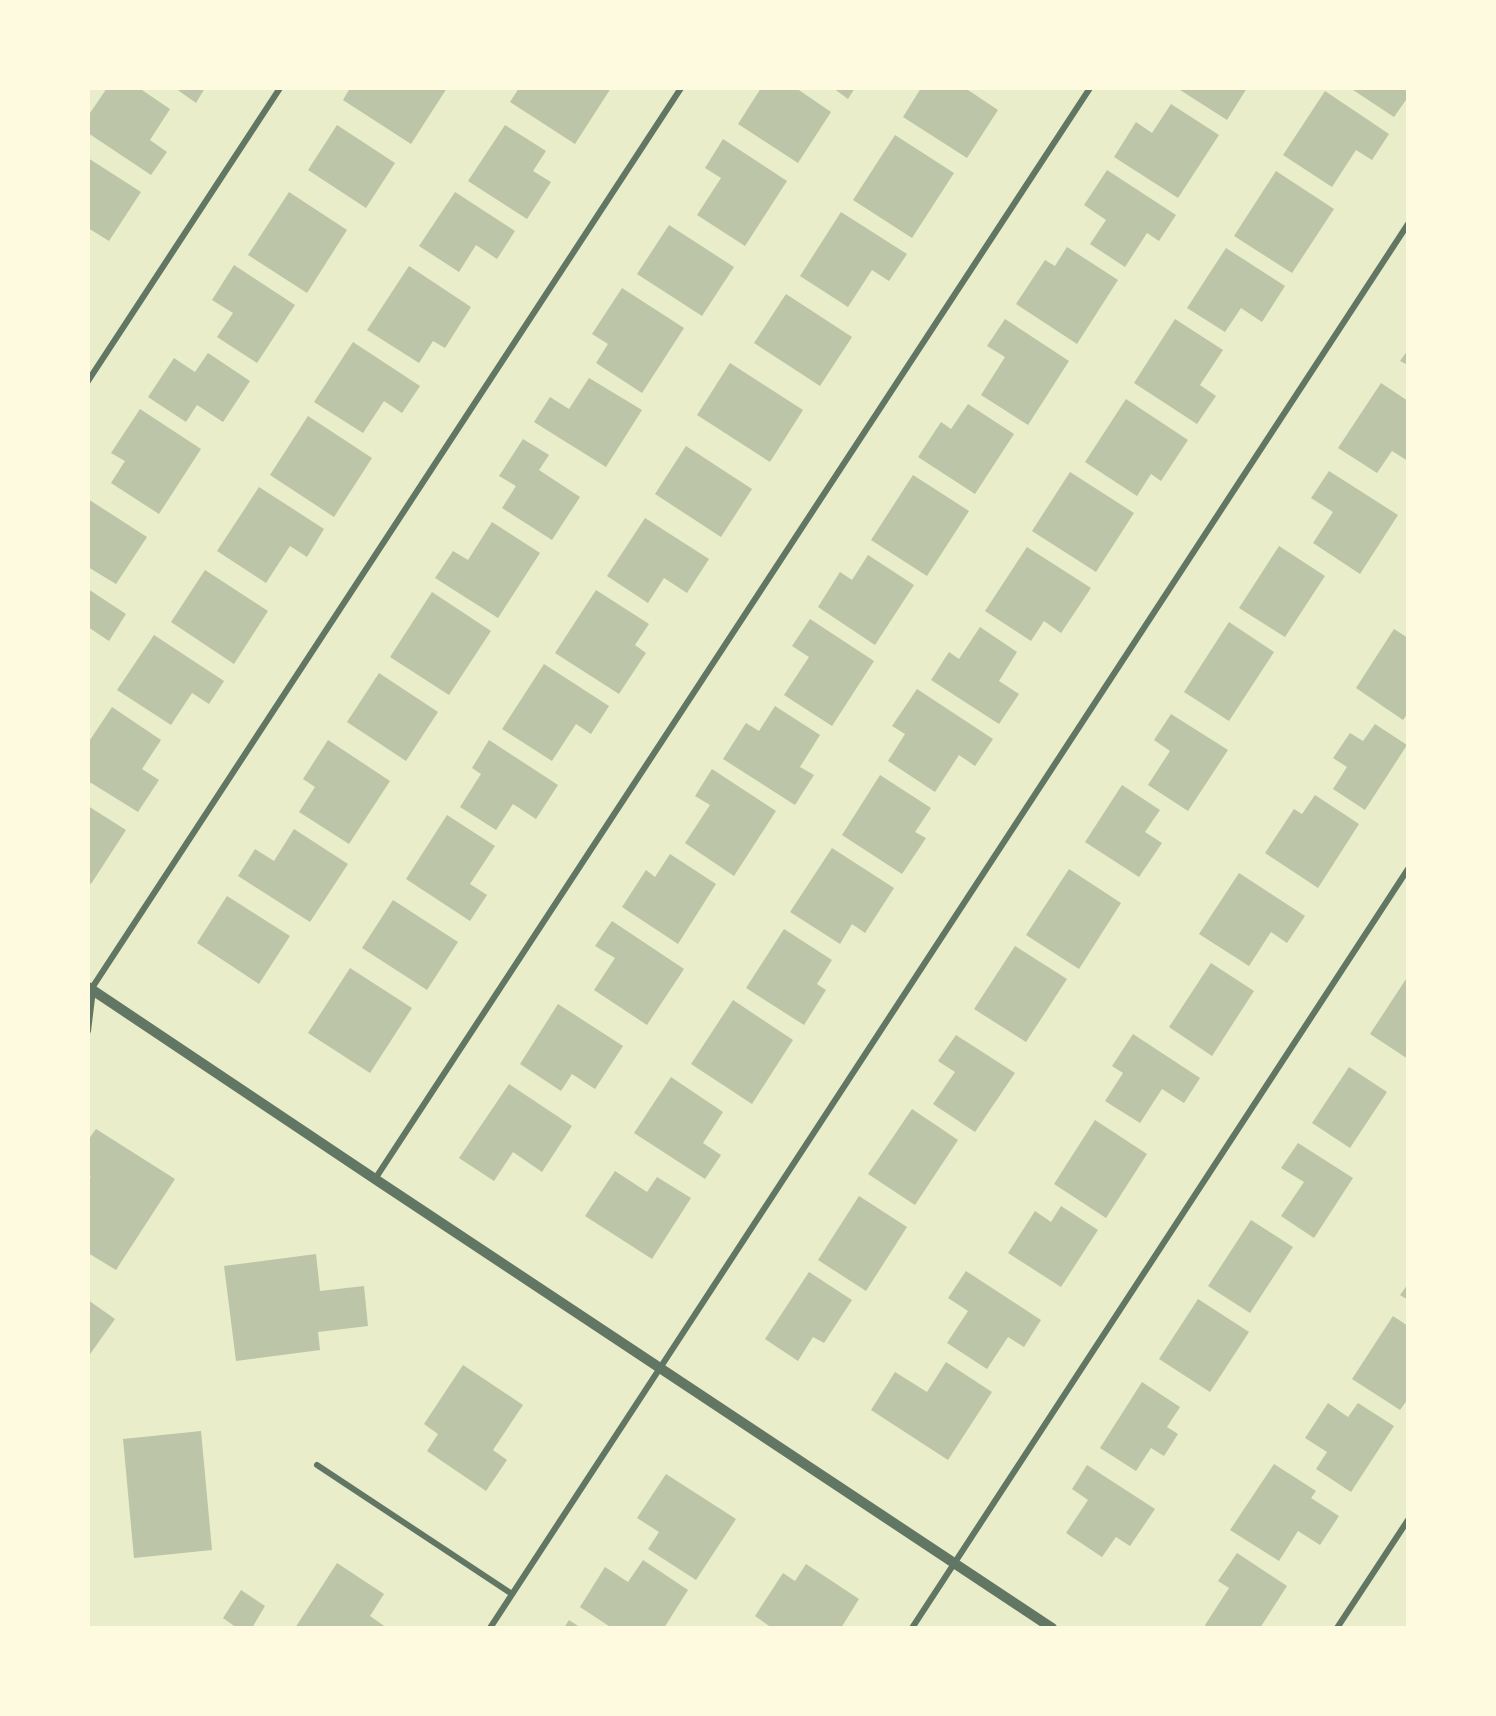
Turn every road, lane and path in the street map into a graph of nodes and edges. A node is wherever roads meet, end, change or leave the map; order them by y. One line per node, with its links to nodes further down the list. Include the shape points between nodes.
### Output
1 (280, 88): 5 (street)
2 (681, 88): 7 (street)
3 (1090, 88): 9 (street)
4 (1407, 224): 10 (street)
5 (88, 381)
6 (1407, 869): 13 (street)
7 (90, 990): 8 (street); 9 (street)
8 (88, 1031)
9 (375, 1179): 10 (street)
10 (659, 1366): 13 (street); 14 (street)
11 (317, 1465): 14 (street)
12 (1407, 1520): 18 (street)
13 (954, 1562): 16 (street); 17 (street)
14 (512, 1594): 15 (street)
15 (490, 1628)
16 (912, 1628)
17 (1052, 1628)
18 (1337, 1628)

